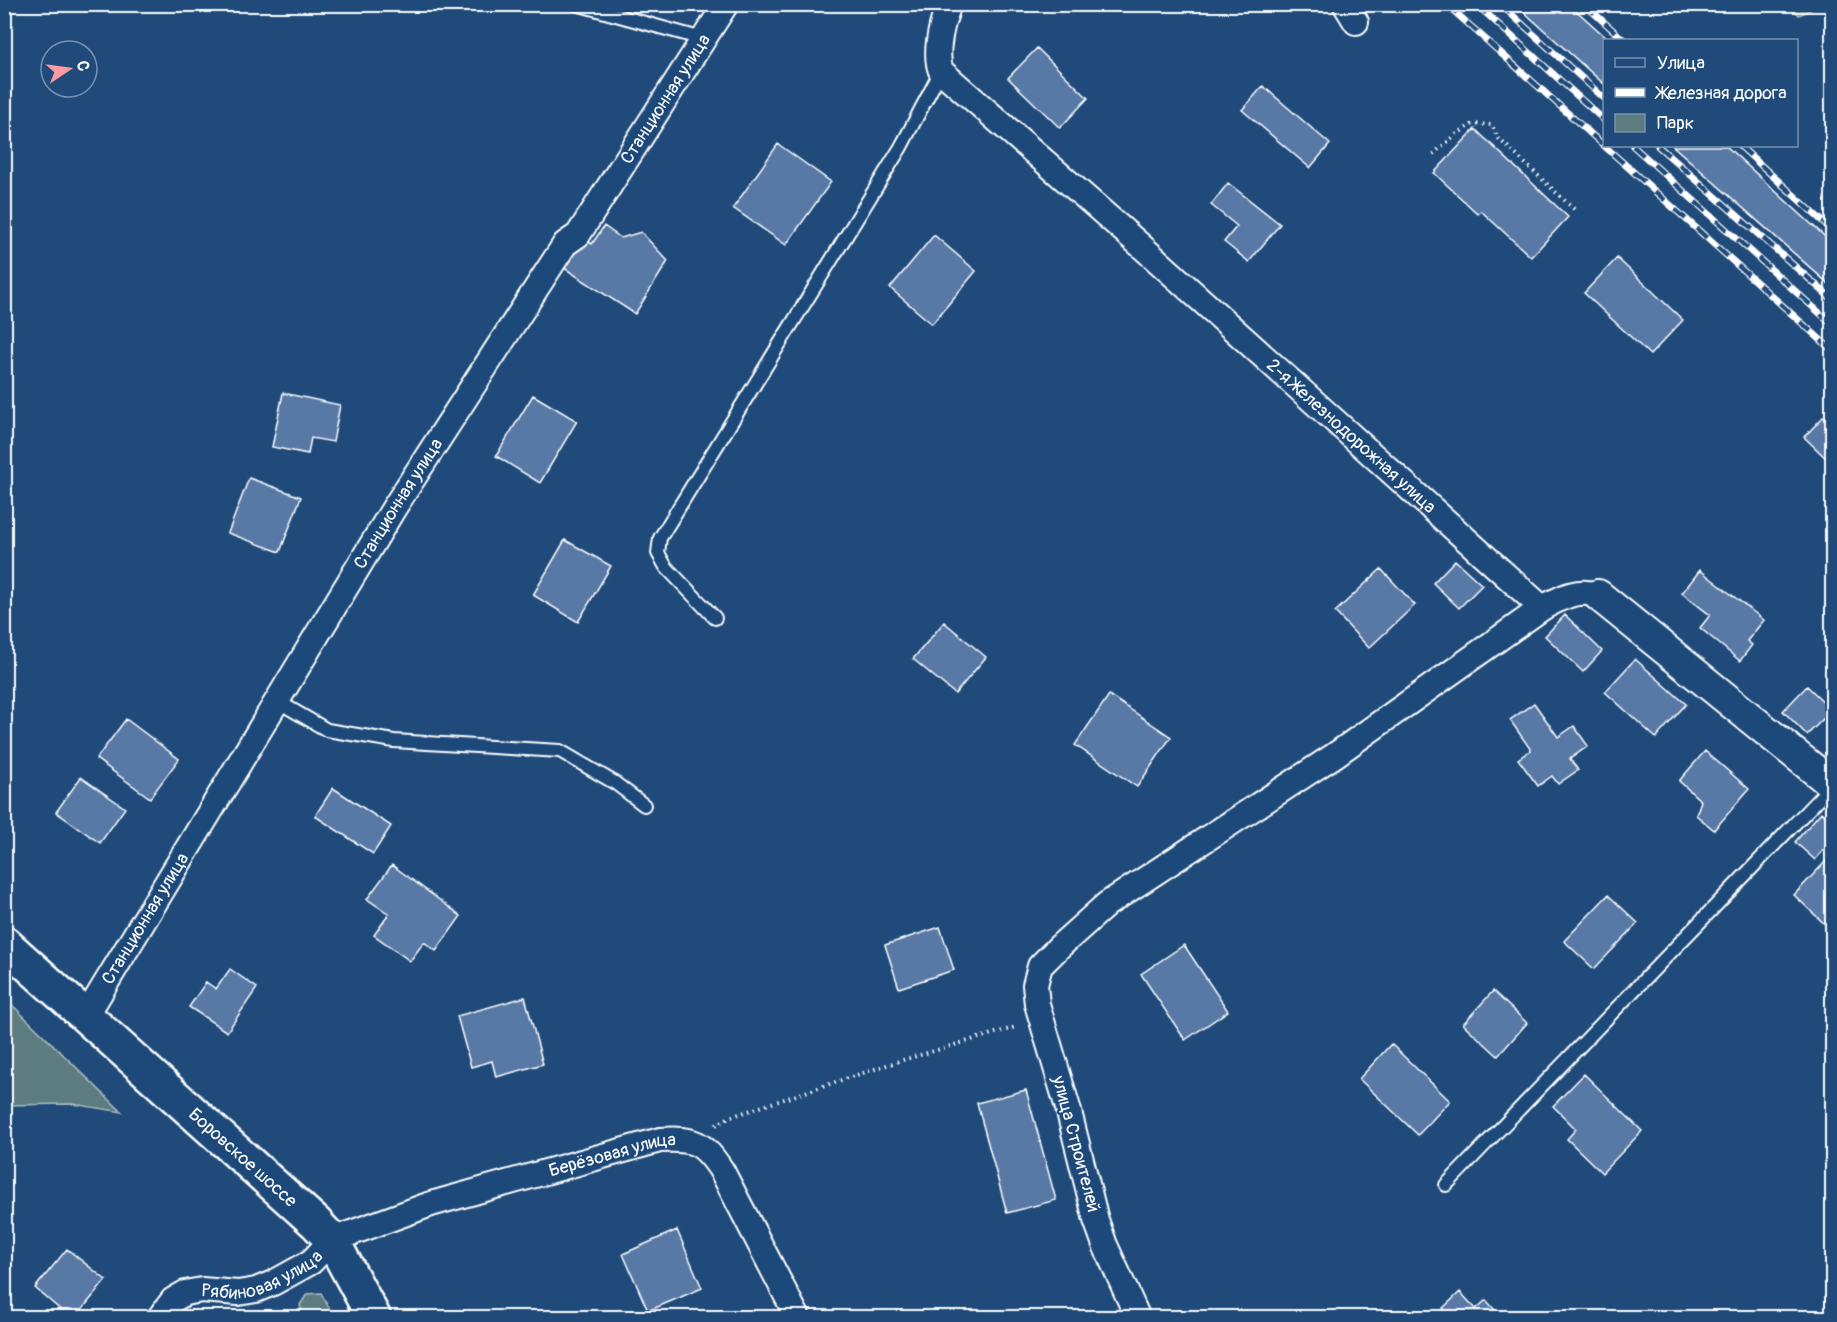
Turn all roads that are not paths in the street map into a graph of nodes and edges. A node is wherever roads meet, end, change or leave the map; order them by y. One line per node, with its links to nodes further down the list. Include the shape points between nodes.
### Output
1 (576, 4): 4 (lane)
2 (726, 4): 4 (street, Станционная улица)
3 (949, 4): 5 (street, via 939,52)
4 (704, 39): 9 (street, Станционная улица, via 394,508)
5 (941, 71): 7 (street, 2-я Железнодорожная улица); 8 (lane, via 901,147 660,538 658,553 666,567)
6 (1598, 595): 7 (street, via 1587,591 1566,595); 10 (street)
7 (1542, 608): 19 (street, улица Строителей, via 1335,755 1107,904 1040,966 1035,985 1041,1019 1096,1220)
8 (715, 618)
9 (277, 701): 11 (lane, via 327,730 393,741 560,751); 13 (street, Станционная улица)
10 (1833, 784): 14 (lane)
11 (644, 805)
12 (4, 943): 13 (main road, Боровское шоссе)
13 (86, 1016): 15 (main road, Боровское шоссе)
14 (1446, 1185)
15 (332, 1240): 16 (street, Рябиновая улица, via 310,1262 273,1283 238,1293 185,1293); 17 (main road, Боровское шоссе); 18 (street, Берёзовая улица, via 431,1204 660,1140 681,1138 698,1142 722,1171)
16 (159, 1317)
17 (374, 1317)
18 (798, 1317)
19 (1138, 1317)

